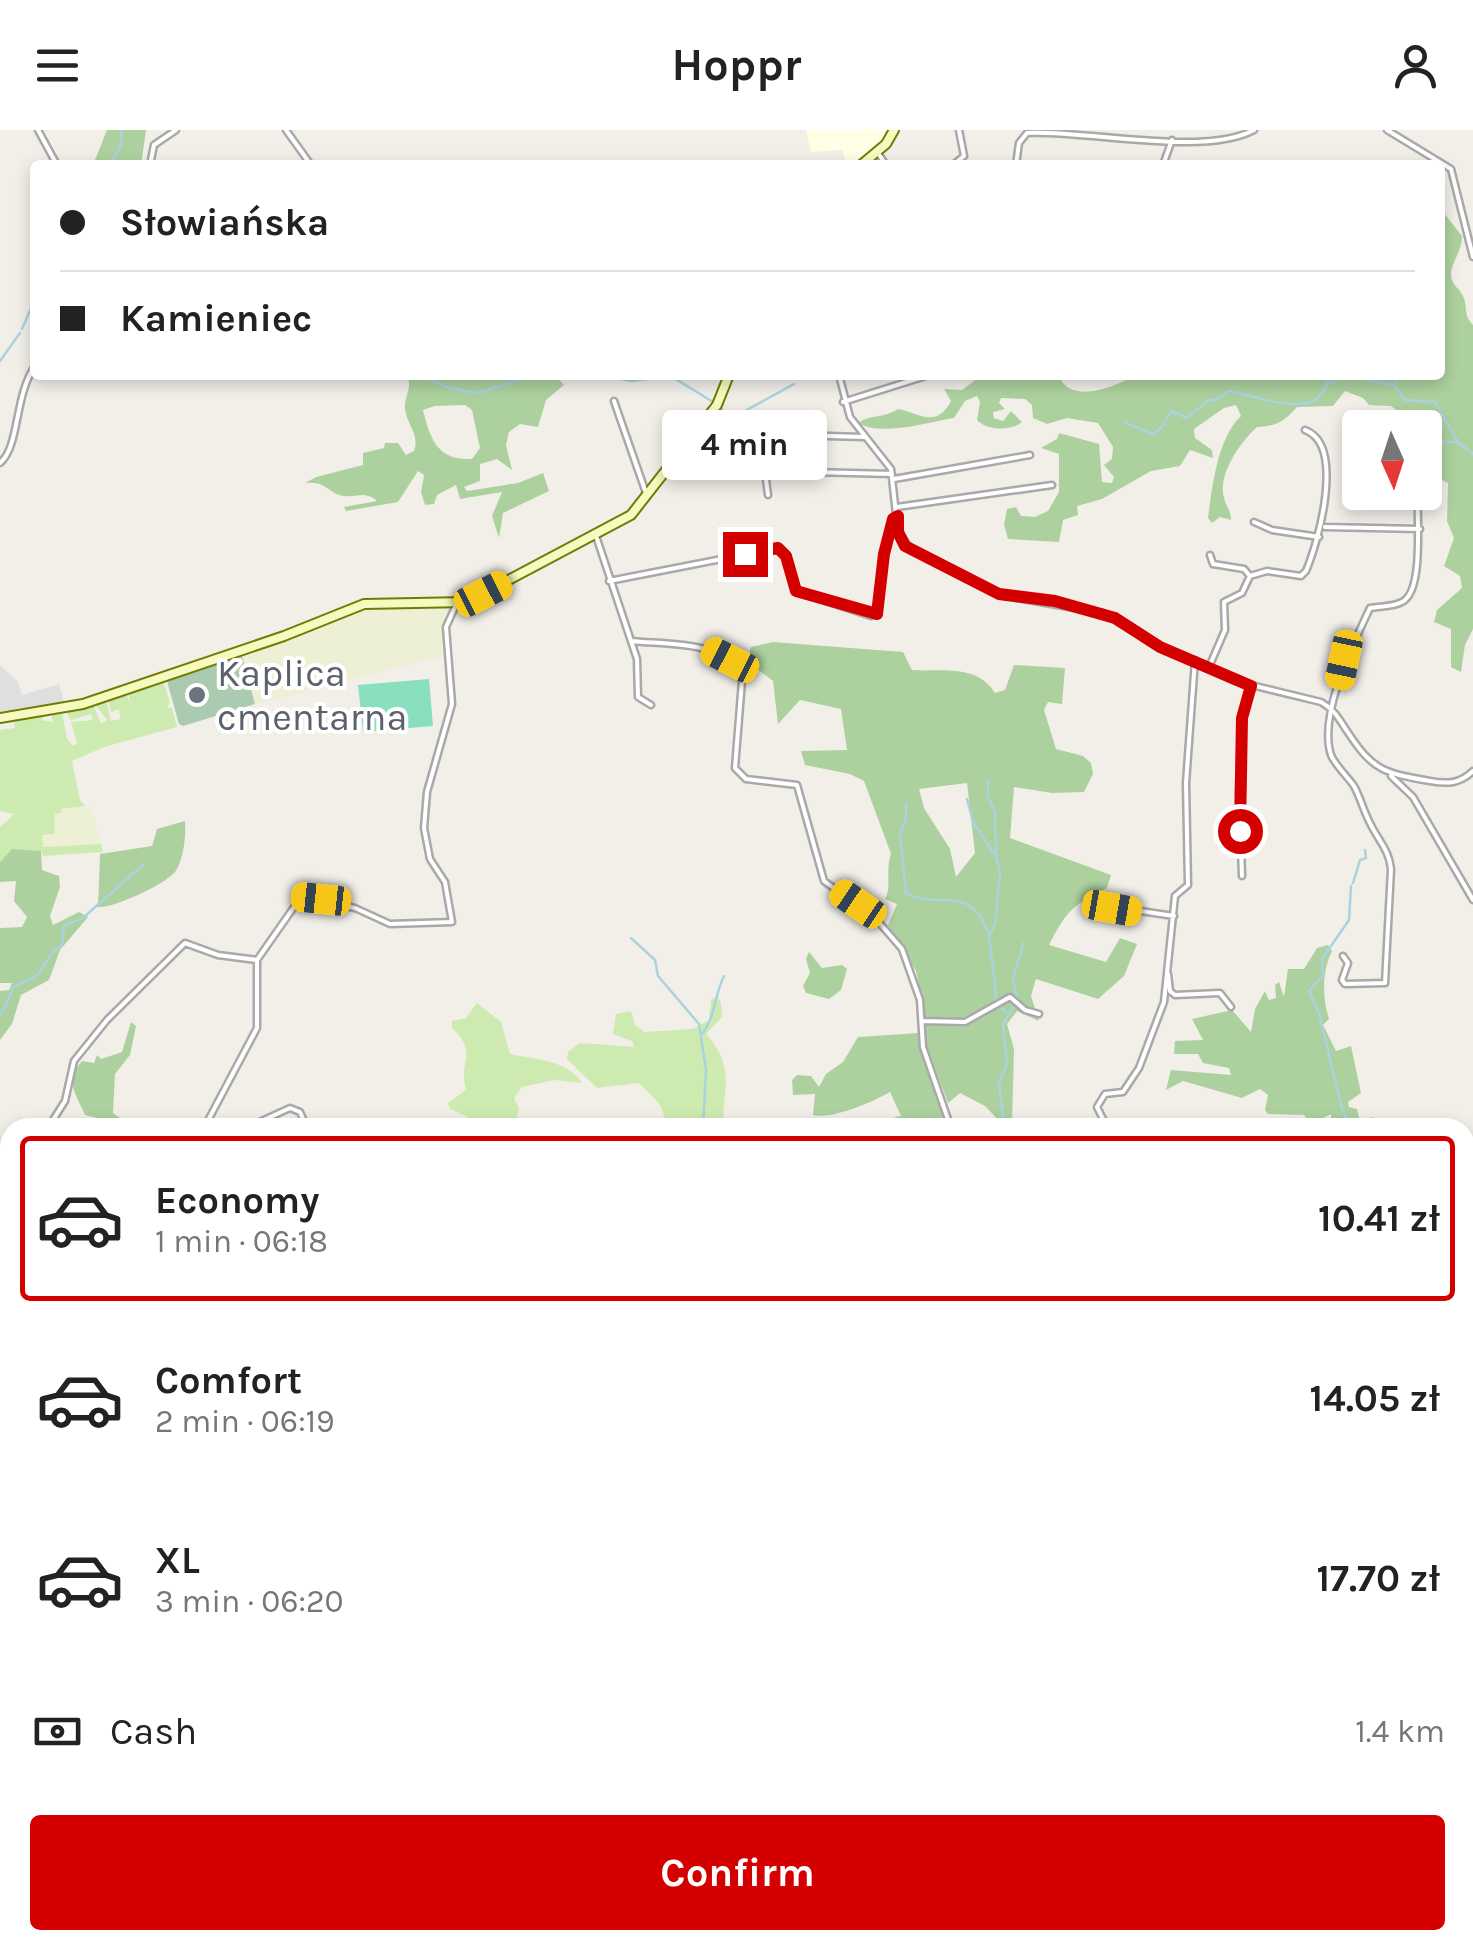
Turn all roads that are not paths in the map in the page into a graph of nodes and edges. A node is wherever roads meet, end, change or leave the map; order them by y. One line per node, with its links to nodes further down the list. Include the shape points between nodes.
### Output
1 (38, 130): 13 (street)
2 (176, 130): 14 (street, via 154,145)
3 (286, 130): 15 (street)
4 (894, 130): 12 (street)
5 (959, 130): 18 (street)
6 (1155, 130): 10 (street)
7 (1254, 130): 11 (street, via 1232,138)
8 (1387, 130): 21 (street)
9 (1068, 131): 10 (street); 19 (street, via 1027,133)
10 (1154, 139): 11 (street)
11 (1172, 140): 20 (street)
12 (878, 153): 16 (street); 17 (street)
13 (54, 160)
14 (151, 160)
15 (307, 160)
16 (869, 160)
17 (883, 160)
18 (959, 160)
19 (1017, 160)
20 (1165, 160)
21 (1435, 160)
22 (1445, 166): 23 (street)
23 (1473, 258)
24 (30, 374): 34 (street, via 10,452)
25 (726, 380): 38 (street, via 717,405)
26 (840, 380): 29 (street)
27 (913, 380): 29 (street)
28 (614, 401): 38 (street)
29 (843, 402): 32 (street)
30 (784, 416): 32 (street, via 783,430 790,435)
31 (1305, 430): 43 (street, via 1322,446)
32 (865, 438): 35 (street)
33 (1030, 455): 35 (street)
34 (0, 464)
35 (893, 477): 37 (street, via 770,471); 39 (street)
36 (1052, 485): 39 (street)
37 (768, 495)
38 (647, 498): 45 (street)
39 (897, 507): 41 (street)
40 (1419, 510): 44 (street)
41 (898, 516): 49 (street, via 886,540 872,616 796,591 778,548); 52 (street, via 905,546 999,594 1102,612)
42 (1254, 522): 46 (street)
43 (1322, 526): 44 (street); 46 (street)
44 (1420, 528): 56 (street, via 1411,595 1370,608 1344,660)
45 (596, 536): 49 (street); 50 (street)
46 (1319, 537): 48 (street, via 1301,576)
47 (1210, 555): 48 (street, via 1213,564)
48 (1250, 576): 53 (street, via 1242,593 1224,602 1224,630)
49 (610, 581): 51 (street)
50 (456, 605): 57 (street, via 364,604 82,704); 65 (street, via 446,627 452,704 427,792 424,828 452,922 390,924 301,896)
51 (631, 641): 55 (street, via 638,696); 69 (street, via 711,650 739,670 735,764 744,778 796,785 823,879 883,925 902,950)
52 (1194, 660): 53 (street); 63 (street, via 1186,783 1191,859)
53 (1210, 668): 54 (street)
54 (1251, 686): 56 (street); 60 (street, via 1242,718)
55 (651, 705)
56 (1332, 708): 59 (street, via 1370,763); 64 (street, via 1332,758 1360,798 1391,869 1384,983 1346,984)
57 (0, 718)
58 (1473, 771): 59 (street, via 1443,783)
59 (1389, 774): 61 (street, via 1413,797)
60 (1242, 876)
61 (1473, 900)
62 (1087, 902): 63 (street)
63 (1174, 916): 66 (street)
64 (1343, 956)
65 (257, 960): 70 (street, via 185,943 74,1061); 71 (street, via 257,1028)
66 (1166, 970): 67 (street, via 1175,995 1220,993); 75 (street, via 1164,1002 1139,1068 1123,1092 1106,1094 1097,1107)
67 (1231, 1007)
68 (1039, 1014): 69 (street, via 1010,997 965,1022)
69 (922, 1021): 74 (street, via 923,1047)
70 (54, 1118)
71 (209, 1118)
72 (268, 1118): 73 (street, via 290,1108)
73 (303, 1118)
74 (948, 1118)
75 (1103, 1118)

